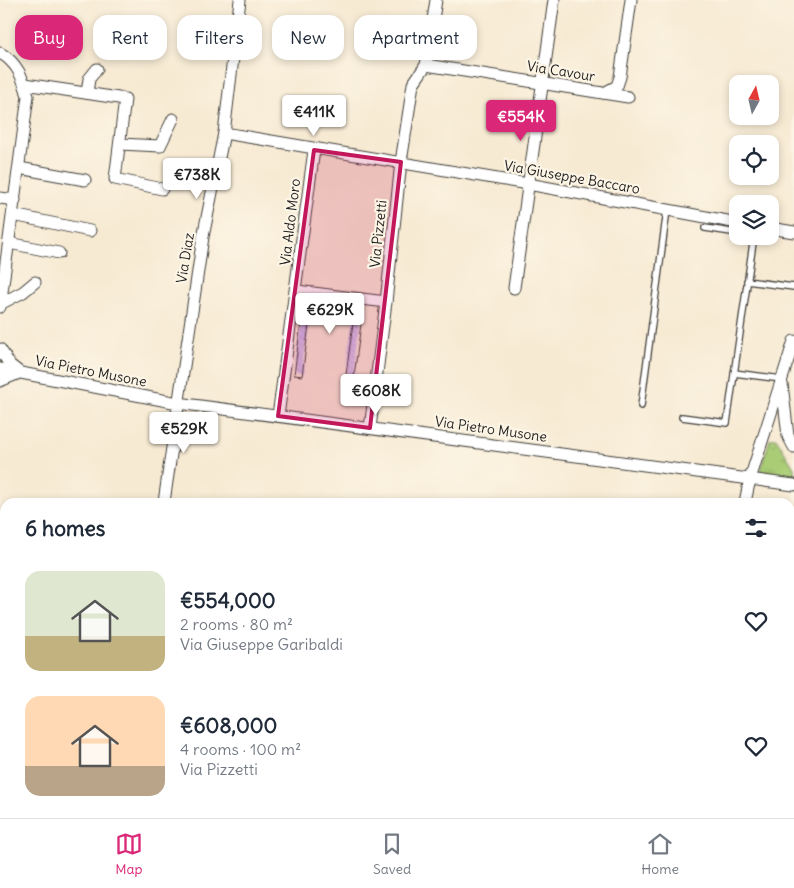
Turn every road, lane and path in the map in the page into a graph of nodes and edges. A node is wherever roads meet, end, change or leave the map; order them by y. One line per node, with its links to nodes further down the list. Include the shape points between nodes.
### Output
1 (240, 0): 14 (street, Via Diaz)
2 (436, 0): 6 (street)
3 (554, 0): 9 (street)
4 (631, 0): 11 (street, Via Cavour, via 620,77 616,86)
5 (0, 53): 8 (street, via 8,58)
6 (426, 65): 9 (street, Via Cavour); 17 (street, Via Pizzetti, via 413,84)
7 (97, 69): 10 (street, via 89,79)
8 (25, 84): 10 (street); 18 (street, via 28,96)
9 (542, 84): 11 (street, Via Cavour); 20 (street)
10 (87, 93): 15 (street, via 126,99)
11 (604, 93): 12 (street, Via Cavour)
12 (628, 96)
13 (173, 119): 15 (street, via 160,146)
14 (224, 133): 16 (street, Via Giuseppe Baccaro); 49 (street, Via Diaz, via 202,237)
15 (120, 144): 21 (street, via 115,179)
16 (314, 150): 17 (street, Via Giuseppe Baccaro); 39 (street, Via Aldo Moro)
17 (401, 162): 20 (street, Via Giuseppe Baccaro); 40 (street, Via Pizzetti)
18 (19, 168): 19 (street); 23 (street)
19 (85, 180)
20 (528, 184): 24 (street, Via Giuseppe Baccaro); 38 (street)
21 (162, 189)
22 (0, 198): 23 (street)
23 (15, 200): 25 (street)
24 (667, 210): 26 (street, Via Giuseppe Baccaro); 50 (lane)
25 (13, 215): 29 (street); 32 (street)
26 (729, 221)
27 (705, 228): 30 (lane)
28 (779, 230): 31 (street)
29 (90, 231)
30 (729, 232)
31 (794, 232)
32 (9, 243): 34 (street); 41 (street)
33 (753, 245): 35 (lane)
34 (59, 253)
35 (747, 281): 37 (lane); 46 (lane)
36 (35, 282): 41 (street)
37 (794, 287)
38 (514, 288)
39 (297, 291): 40 (street); 51 (street, Via Aldo Moro)
40 (386, 302): 53 (street, Via Pizzetti)
41 (0, 305)
42 (794, 341): 47 (street)
43 (0, 349): 45 (street, via 10,366)
44 (0, 369): 45 (street, Via Pietro Musone)
45 (21, 373): 48 (street, Via Pietro Musone); 49 (street, Via Pietro Musone)
46 (734, 373): 47 (lane); 52 (lane, via 726,423)
47 (782, 379): 54 (street); 55 (street)
48 (0, 380)
49 (178, 403): 51 (street, Via Pietro Musone); 58 (street, Via Diaz)
50 (641, 406)
51 (278, 416): 53 (street, Via Pietro Musone)
52 (682, 417)
53 (370, 428): 56 (street, Via Pietro Musone)
54 (766, 428): 55 (street, via 778,430); 56 (street)
55 (791, 442)
56 (750, 479): 57 (street, Via Pietro Musone); 59 (street)
57 (794, 485)
58 (165, 498)
59 (746, 498)

